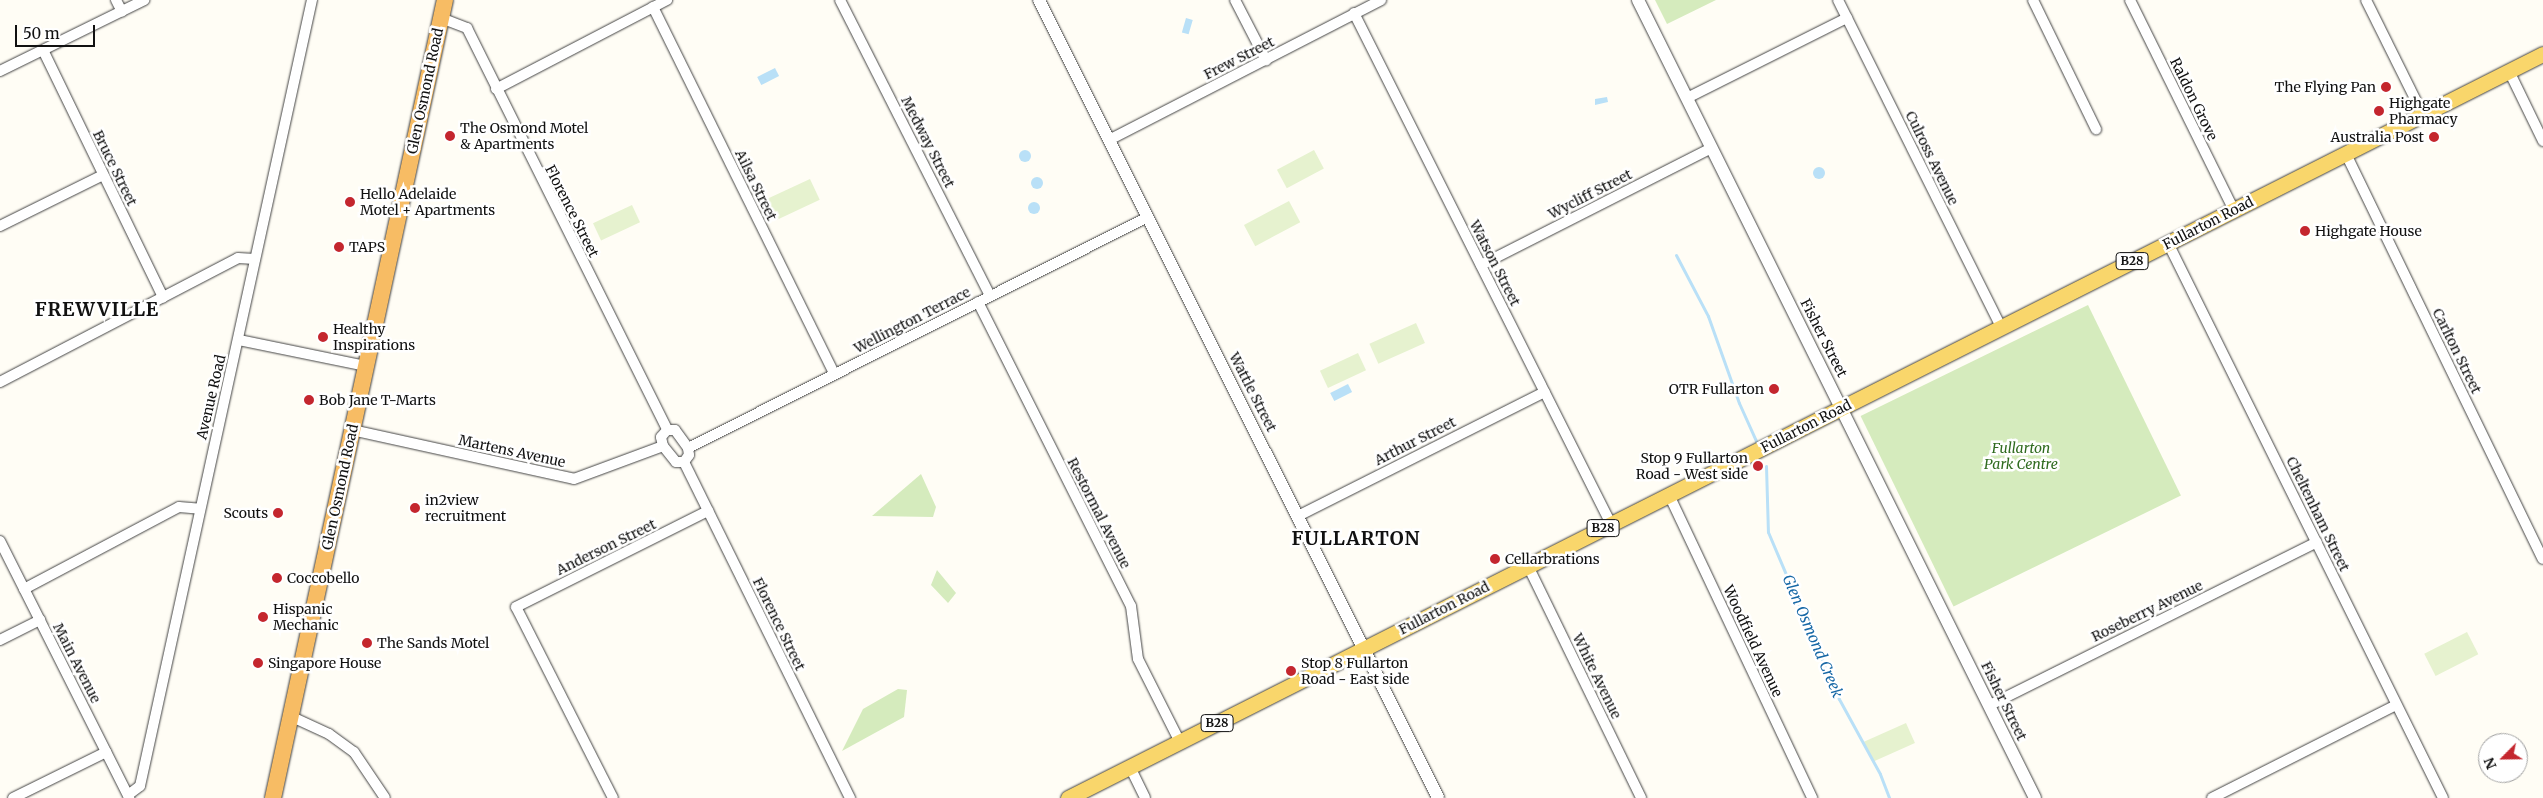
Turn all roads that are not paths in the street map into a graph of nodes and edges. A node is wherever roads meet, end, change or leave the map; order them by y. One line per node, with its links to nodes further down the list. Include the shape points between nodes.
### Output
1 (116, 0): 16 (street)
2 (144, 0): 16 (street)
3 (312, 0): 38 (street, Avenue Road)
4 (445, 0): 18 (highway, Glen Osmond Road)
5 (667, 0): 15 (street)
6 (840, 0): 40 (street, Medway Street)
7 (1039, 0): 29 (street, Wattle Street)
8 (1235, 0): 22 (street)
9 (1381, 0): 17 (street, Frew Street)
10 (1638, 0): 26 (street, Fisher Street)
11 (1838, 0): 19 (street, Culross Avenue)
12 (2033, 0): 28 (street)
13 (2130, 0): 34 (street, Raldon Grove)
14 (2366, 0): 27 (street)
15 (653, 7): 25 (street); 46 (street, Ailsa Street)
16 (122, 12): 20 (street)
17 (1354, 13): 22 (street, Frew Street); 39 (street, Watson Street)
18 (441, 18): 25 (street, Florence Street, via 467,28); 45 (highway, Glen Osmond Road)
19 (1847, 18): 26 (street); 43 (street, Culross Avenue)
20 (43, 50): 23 (street); 33 (street, Bruce Street)
21 (2543, 54): 24 (main road, Fullarton Road / B28)
22 (1266, 60): 29 (street, Frew Street)
23 (0, 71)
24 (2509, 71): 27 (main road, Fullarton Road / B28); 30 (street)
25 (496, 89): 51 (street, Florence Street)
26 (1687, 98): 31 (street, Fisher Street)
27 (2423, 115): 32 (main road, Fullarton Road / B28)
28 (2096, 129)
29 (1109, 140): 35 (street, Wattle Street)
30 (2543, 141)
31 (1712, 148): 39 (street, Wycliff Street); 49 (street, Fisher Street)
32 (2346, 154): 34 (main road, Fullarton Road / B28); 62 (street, Carlton Street)
33 (103, 175): 36 (street); 41 (street, Bruce Street)
34 (2234, 210): 37 (main road, Fullarton Road / B28)
35 (1148, 217): 40 (street, Wellington Terrace); 58 (street, Wattle Street)
36 (0, 226)
37 (2168, 243): 43 (main road, Fullarton Road / B28); 61 (street, Cheltenham Street)
38 (255, 259): 41 (street, via 238,258); 44 (street, Avenue Road)
39 (1481, 265): 48 (street, Watson Street)
40 (990, 296): 42 (street, Wellington Terrace)
41 (163, 298): 47 (street)
42 (978, 302): 46 (street, Wellington Terrace); 71 (street, Restormal Avenue, via 1131,606 1138,660)
43 (2001, 328): 49 (main road, Fullarton Road / B28)
44 (239, 340): 45 (street); 56 (street, Avenue Road)
45 (366, 366): 50 (highway, Glen Osmond Road)
46 (834, 374): 53 (street, Wellington Terrace)
47 (0, 382)
48 (1544, 392): 58 (street, Arthur Street); 59 (street, Watson Street)
49 (1842, 408): 55 (main road, Fullarton Road / B28); 68 (street, Fisher Street)
50 (352, 430): 52 (street, Martens Avenue, via 574,479); 70 (highway, Glen Osmond Road)
51 (667, 430): 52 (street, via 661,437); 53 (street, via 675,430)
52 (663, 446): 54 (street, via 676,462)
53 (688, 448): 54 (street, via 689,455)
54 (684, 462): 57 (street, Florence Street)
55 (1669, 495): 59 (main road, Fullarton Road / B28); 84 (street, Woodfield Avenue)
56 (200, 509): 64 (street, via 179,508); 74 (street, Avenue Road, via 140,786)
57 (708, 511): 78 (street, Anderson Street, via 516,607); 79 (street, Florence Street)
58 (1298, 516): 67 (street, Wattle Street)
59 (1611, 524): 63 (main road, Fullarton Road / B28)
60 (0, 541): 64 (street, Main Avenue)
61 (2317, 542): 68 (street, Roseberry Avenue); 69 (street, Cheltenham Street)
62 (2543, 559)
63 (1528, 566): 67 (main road, Fullarton Road / B28); 83 (street, White Avenue)
64 (24, 589): 65 (street, Main Avenue)
65 (40, 620): 66 (street); 72 (street, Main Avenue)
66 (0, 640)
67 (1365, 648): 71 (main road, Fullarton Road / B28); 82 (street, Wattle Street)
68 (1990, 705): 85 (street, Fisher Street)
69 (2396, 705): 86 (street); 87 (street, Cheltenham Street)
70 (290, 716): 76 (highway, Glen Osmond Road); 77 (street, via 329,734 354,752)
71 (1180, 742): 73 (main road, Fullarton Road / B28)
72 (106, 752): 74 (street, Main Avenue); 75 (street)
73 (1130, 767): 80 (main road, Fullarton Road / B28); 81 (street)
74 (129, 797)
75 (13, 798)
76 (273, 798)
77 (385, 798)
78 (612, 798)
79 (850, 798)
80 (1068, 798)
81 (1145, 798)
82 (1438, 798)
83 (1641, 798)
84 (1812, 798)
85 (2035, 798)
86 (2212, 798)
87 (2443, 798)

